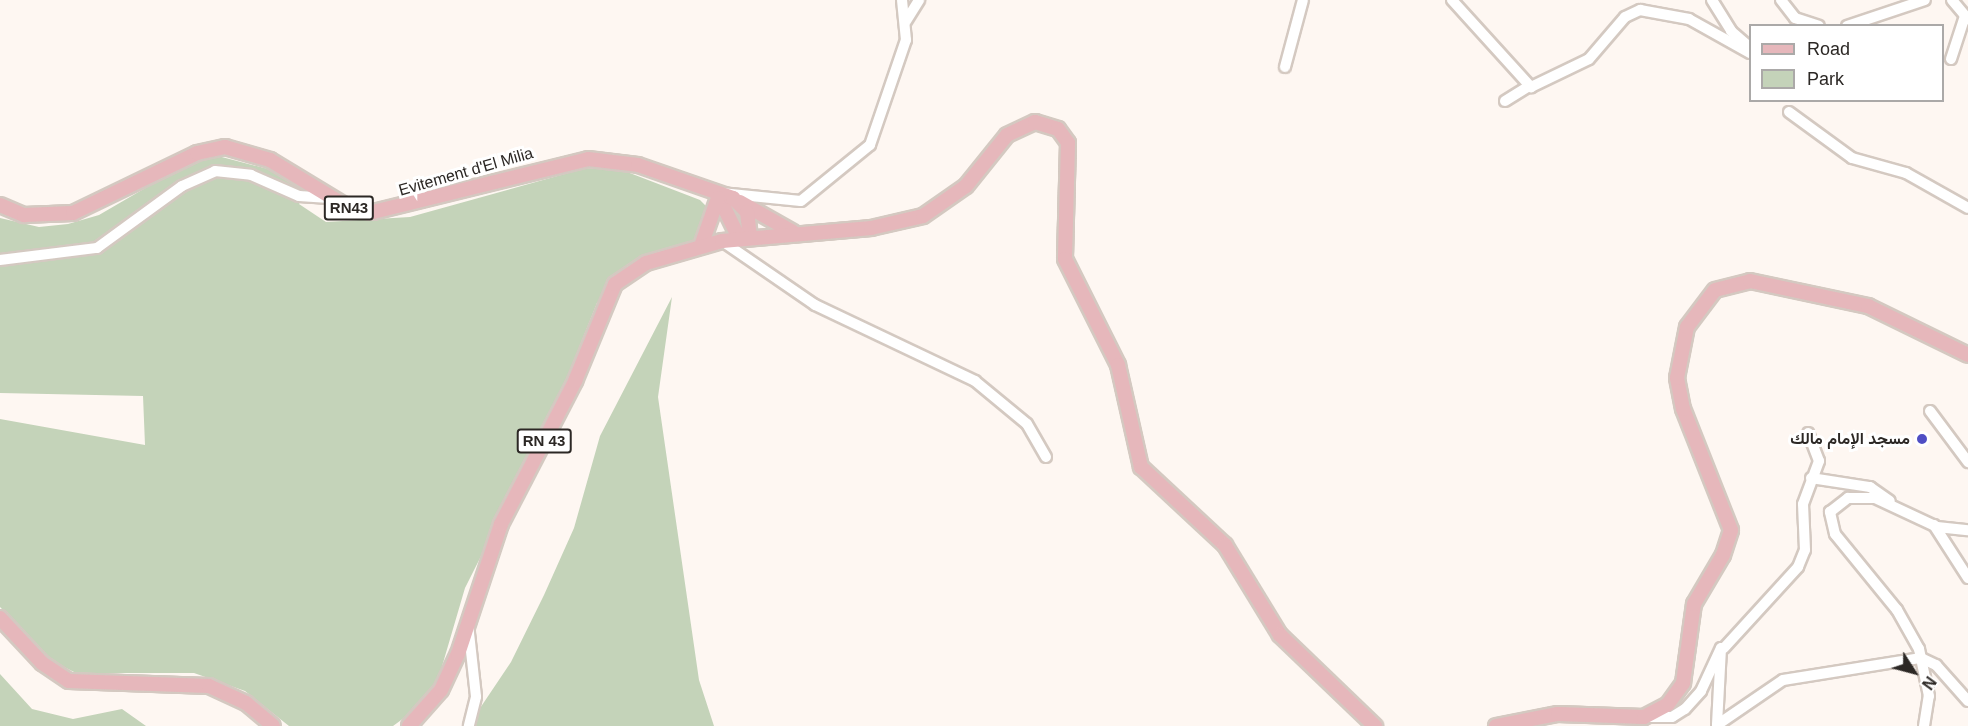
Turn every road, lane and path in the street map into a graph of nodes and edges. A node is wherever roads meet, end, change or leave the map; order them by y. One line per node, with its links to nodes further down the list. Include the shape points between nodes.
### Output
1 (902, 0): 10 (street)
2 (919, 0): 10 (street)
3 (1303, 0): 16 (street)
4 (1452, 0): 17 (street)
5 (1712, 0): 13 (street, via 1731,31)
6 (1781, 0): 11 (street, via 1795,18)
7 (1923, 0): 12 (street)
8 (1952, 0): 9 (street)
9 (1966, 17): 15 (street)
10 (906, 21): 20 (street, via 906,40 878,114 876,133 864,150 794,203 736,191)
11 (1813, 24)
12 (1853, 24)
13 (1749, 47)
14 (1749, 52): 17 (street, via 1689,19 1640,10 1625,17 1589,58 1550,83)
15 (1951, 59)
16 (1285, 67)
17 (1528, 86): 18 (street)
18 (1505, 101)
19 (1789, 112): 24 (street, via 1852,158 1906,173)
20 (718, 196): 21 (main road, Evitement d'El Milia / RN43, via 638,165 588,159 395,210 351,209); 22 (main road, Evitement d'El Milia); 26 (main road); 28 (main road)
21 (329, 198): 23 (main road, Evitement d'El Milia / RN43, via 270,160 225,147 196,153 73,213 24,215); 29 (street, via 299,196 251,175 215,171 182,186 97,248)
22 (736, 200): 25 (main road, Evitement d'El Milia); 26 (main road, via 747,212)
23 (0, 205)
24 (1968, 208)
25 (793, 232): 26 (main road); 49 (main road, via 871,228 923,216 966,186 1017,128 1035,122 1058,129 1070,162 1062,213 1065,259 1074,288 1118,365 1141,468 1225,544 1280,635)
26 (745, 238): 27 (main road, RN 43)
27 (722, 241): 28 (main road, RN 43); 33 (street, via 815,305 975,381 1027,424)
28 (701, 246): 41 (main road, RN 43, via 646,263 615,284 575,381 501,524)
29 (0, 260)
30 (1968, 355): 45 (main road, via 1868,306 1766,284 1729,284 1701,303 1682,343 1677,378 1683,409 1731,530 1723,555 1694,604 1683,683 1668,704)
31 (1930, 411): 34 (street)
32 (1808, 433): 35 (street, via 1819,452)
33 (1046, 457)
34 (1968, 462)
35 (1811, 478): 36 (street, via 1870,487); 42 (street, via 1803,504 1805,550 1798,567)
36 (1892, 503): 37 (street); 43 (street, via 1848,498 1833,507 1829,520 1897,610)
37 (1934, 525): 38 (street); 39 (street)
38 (1968, 530)
39 (1968, 578)
40 (0, 618): 46 (main road, via 42,663 69,681 209,686 246,703)
41 (468, 621): 47 (main road, RN 43, via 441,690); 48 (street, via 476,697)
42 (1724, 648): 43 (street, via 1714,718 1720,725 1783,680); 45 (street, via 1714,654 1701,691 1685,708 1672,717)
43 (1921, 658): 44 (street, via 1936,665); 51 (street, via 1929,704)
44 (1968, 701)
45 (1644, 717): 50 (main road, via 1558,714)
46 (273, 726)
47 (410, 726)
48 (469, 726)
49 (1375, 726)
50 (1496, 726)
51 (1924, 726)

